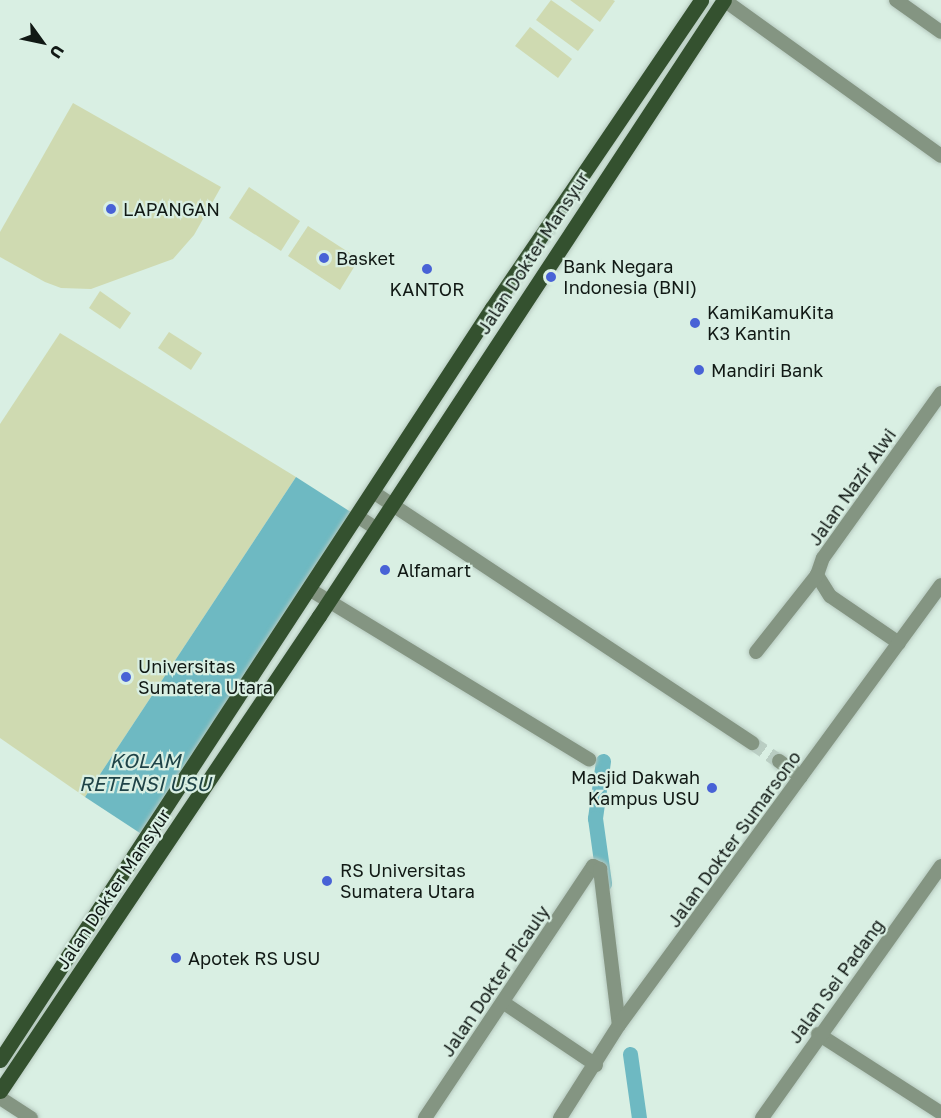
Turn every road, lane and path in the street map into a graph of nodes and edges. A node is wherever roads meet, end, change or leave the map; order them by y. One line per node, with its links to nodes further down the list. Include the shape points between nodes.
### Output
1 (700, 0): 7 (main road, Jalan Dokter Mansyur)
2 (724, 0): 5 (street); 8 (main road, Jalan Dokter Mansyur)
3 (896, 0): 4 (street)
4 (941, 32)
5 (941, 156)
6 (941, 393): 11 (street, Jalan Nazir Alwi, via 823,558)
7 (373, 492): 8 (street); 9 (main road, Jalan Dokter Mansyur)
8 (392, 505): 10 (main road, Jalan Dokter Mansyur); 17 (street)
9 (357, 516): 10 (street); 13 (main road, Jalan Dokter Mansyur)
10 (377, 529): 14 (main road, Jalan Dokter Mansyur)
11 (817, 575): 15 (street, Jalan Nazir Alwi, via 830,596); 16 (street)
12 (941, 585): 15 (street, Jalan Dokter Sumarsono)
13 (309, 589): 14 (street); 21 (main road, Jalan Dokter Mansyur)
14 (329, 601): 18 (street); 22 (main road, Jalan Dokter Mansyur)
15 (899, 643): 20 (street, Jalan Dokter Sumarsono)
16 (756, 652)
17 (752, 743)
18 (589, 759)
19 (779, 761): 20 (street)
20 (801, 777): 25 (street, Jalan Dokter Sumarsono)
21 (146, 837): 22 (street); 27 (main road, Jalan Dokter Mansyur)
22 (164, 849): 29 (main road, Jalan Dokter Mansyur)
23 (941, 866): 26 (street, Jalan Sei Padang)
24 (504, 1003): 25 (street, Jalan Dokter Picauly, via 596,866 600,869); 28 (street); 33 (street, Jalan Dokter Picauly)
25 (619, 1025): 28 (street, Jalan Dokter Sumarsono)
26 (818, 1034): 31 (street); 35 (street, Jalan Sei Padang)
27 (0, 1060)
28 (596, 1065): 34 (street, Jalan Dokter Sumarsono)
29 (0, 1090)
30 (0, 1098): 32 (street)
31 (941, 1113)
32 (32, 1118)
33 (424, 1118)
34 (560, 1118)
35 (762, 1118)

